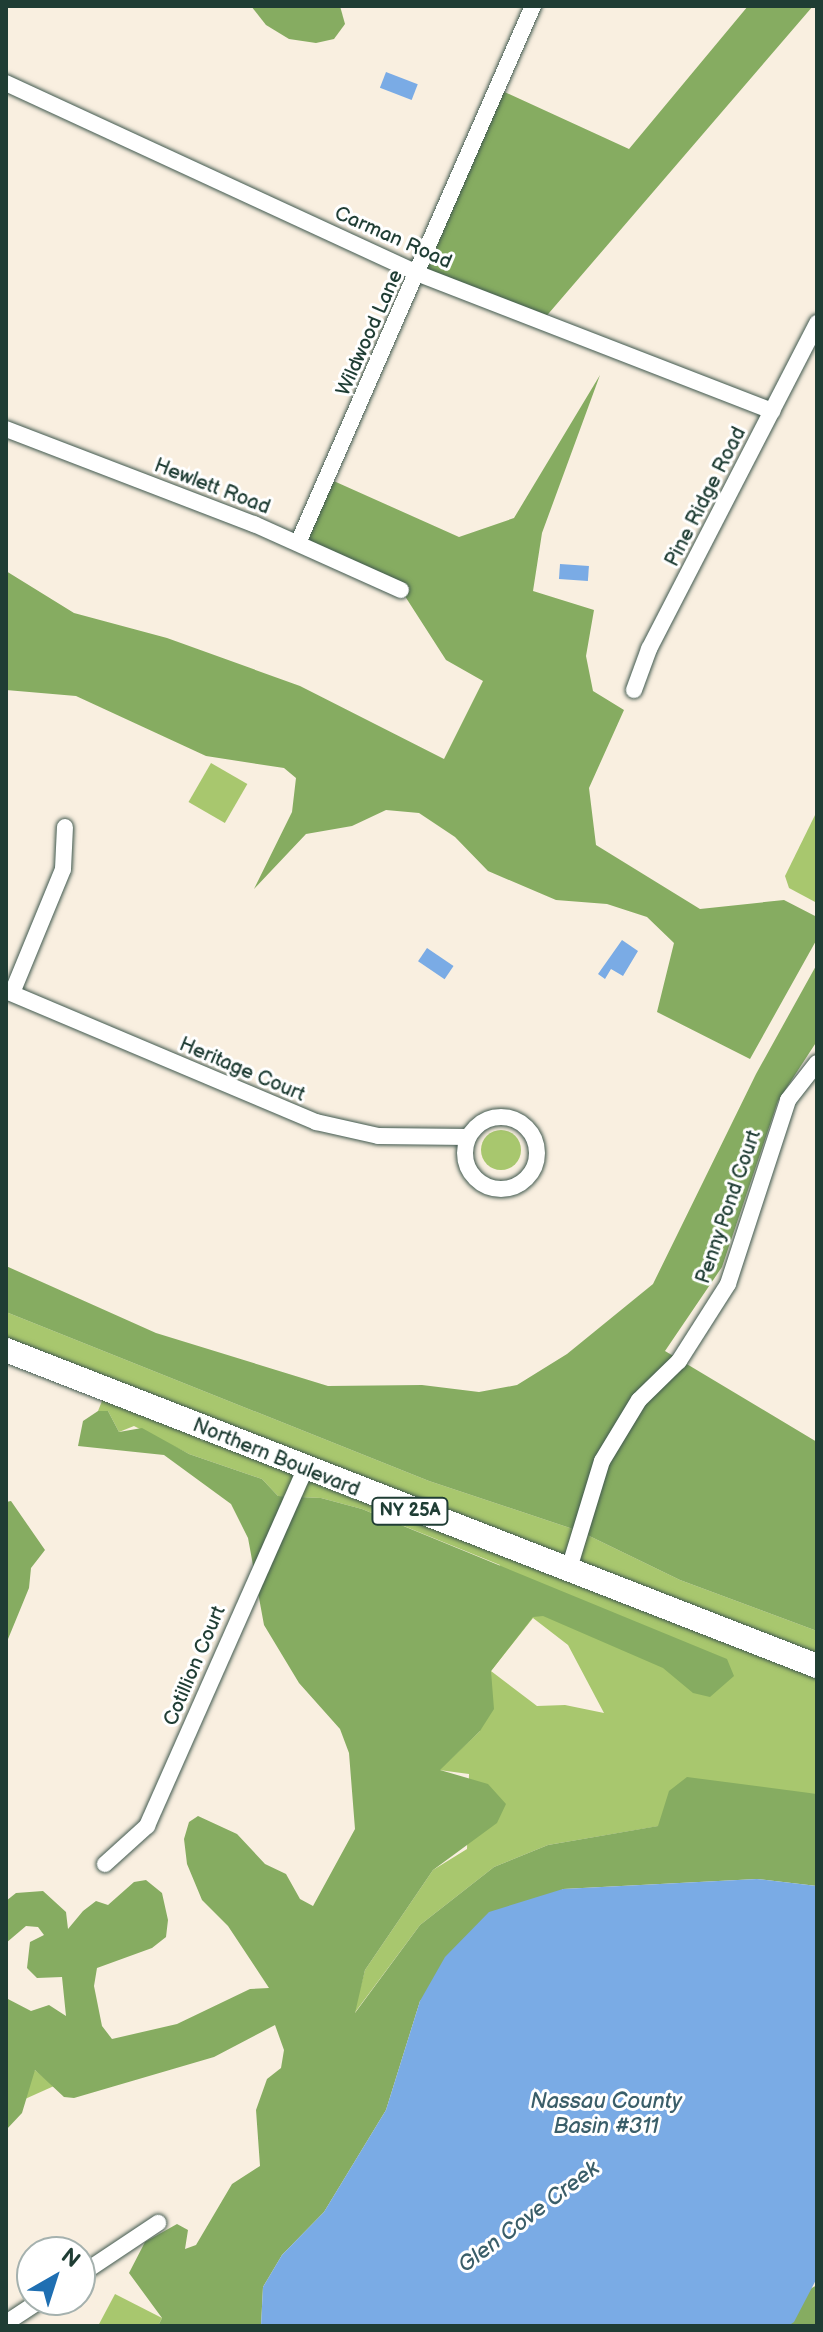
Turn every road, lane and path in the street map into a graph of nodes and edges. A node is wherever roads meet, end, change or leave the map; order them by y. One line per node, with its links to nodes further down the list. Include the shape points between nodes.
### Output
1 (533, 6): 3 (street, Wildwood Lane)
2 (6, 83): 3 (street, Carman Road)
3 (419, 274): 5 (street, Carman Road); 7 (street, Wildwood Lane)
4 (817, 323): 5 (street, Pine Ridge Road)
5 (772, 411): 9 (street, Pine Ridge Road, via 649,649)
6 (6, 429): 7 (street, Hewlett Road)
7 (298, 543): 8 (street, Hewlett Road)
8 (401, 590)
9 (634, 690)
10 (65, 827): 11 (street, via 63,869)
11 (9, 992): 13 (street, Heritage Court, via 316,1122 378,1136)
12 (817, 1063): 16 (street, Penny Pond Court, via 788,1100 728,1284 679,1361 639,1400 602,1461)
13 (468, 1137): 13 (street, Heritage Court, via 465,1162 487,1187 521,1184 535,1165 535,1142 511,1118 488,1119)
14 (6, 1350): 15 (main road, Northern Boulevard / NY 25A)
15 (305, 1470): 16 (main road, Northern Boulevard / NY 25A); 18 (street, Cotillion Court, via 147,1826)
16 (568, 1572): 17 (main road, Northern Boulevard / NY 25A)
17 (817, 1666)
18 (105, 1864)
19 (158, 2223): 20 (street)
20 (96, 2264)

